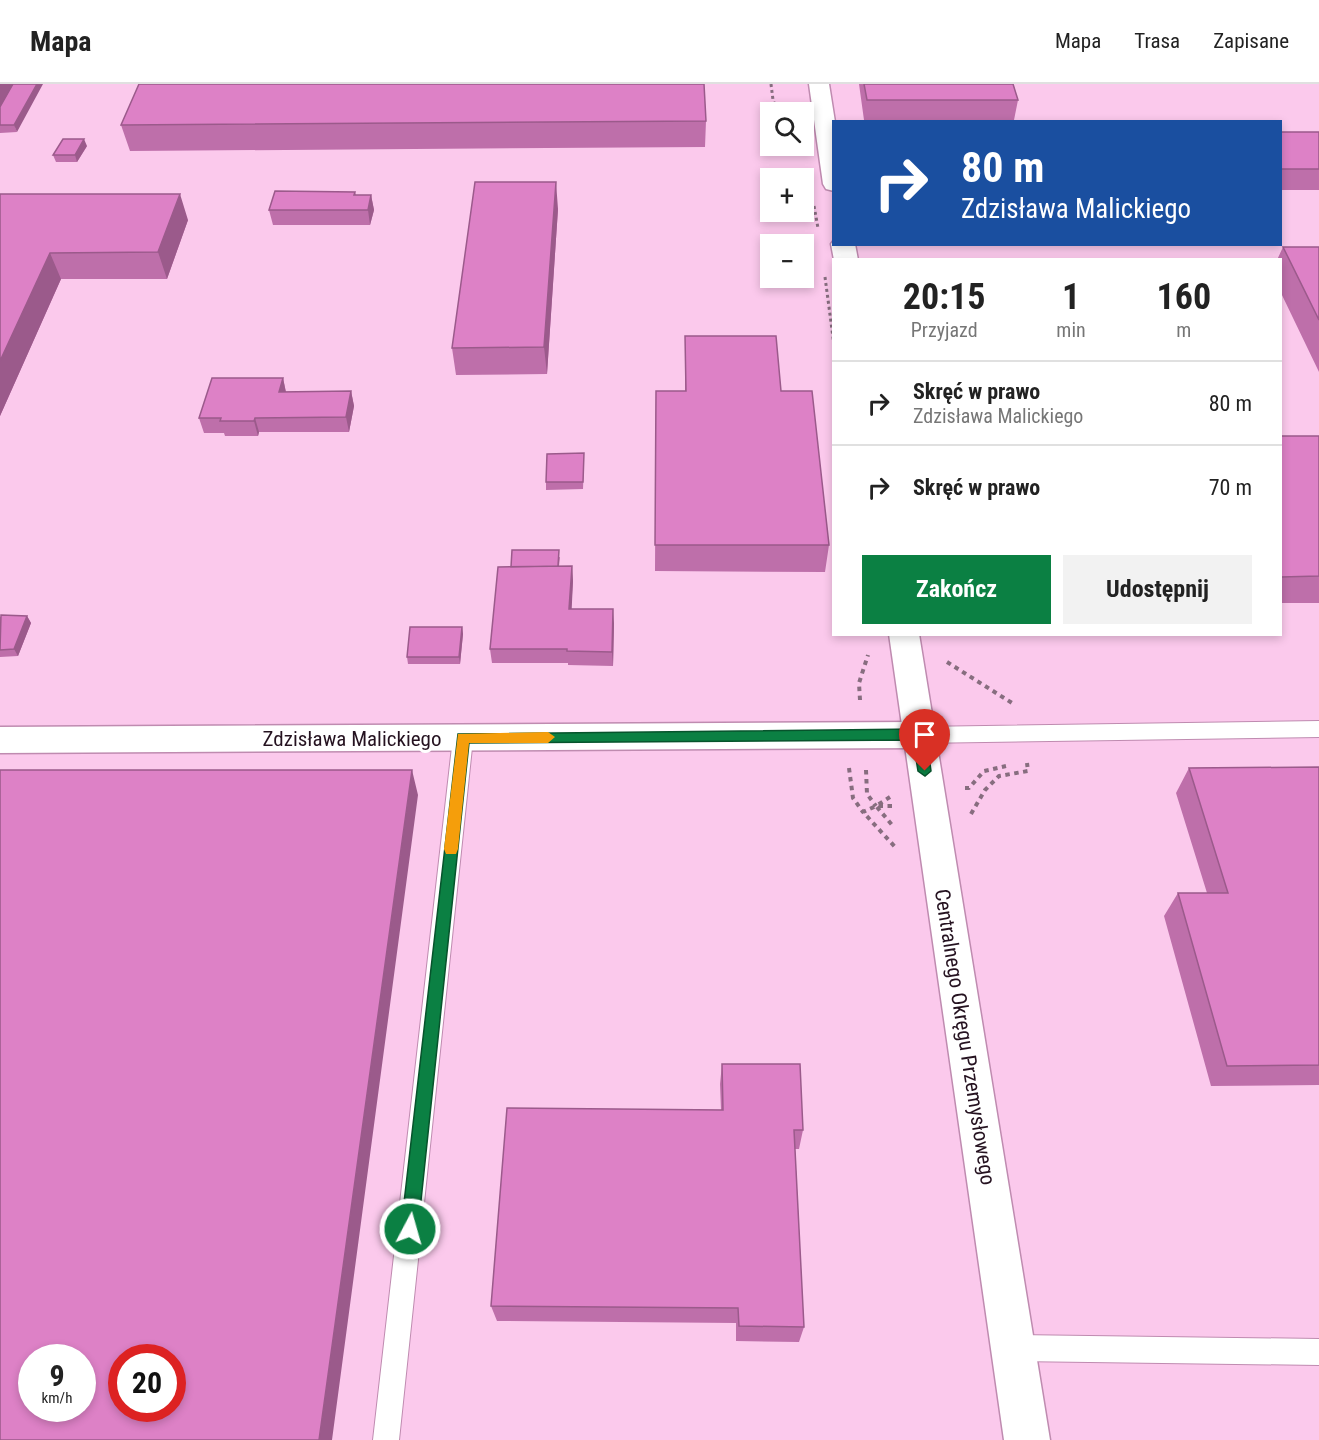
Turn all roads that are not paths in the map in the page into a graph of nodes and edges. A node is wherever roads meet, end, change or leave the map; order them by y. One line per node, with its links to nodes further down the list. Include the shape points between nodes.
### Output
1 (819, 84): 2 (street)
2 (832, 171)
3 (904, 636): 5 (street, Centralnego Okręgu Przemysłowego)
4 (1319, 729): 5 (lane)
5 (919, 735): 6 (street, Zdzisława Malickiego); 8 (street, Centralnego Okręgu Przemysłowego)
6 (463, 738): 7 (street, Zdzisława Malickiego); 10 (lane)
7 (0, 740)
8 (1012, 1348): 9 (lane); 11 (street, Centralnego Okręgu Przemysłowego)
9 (1319, 1352)
10 (386, 1440)
11 (1027, 1440)

